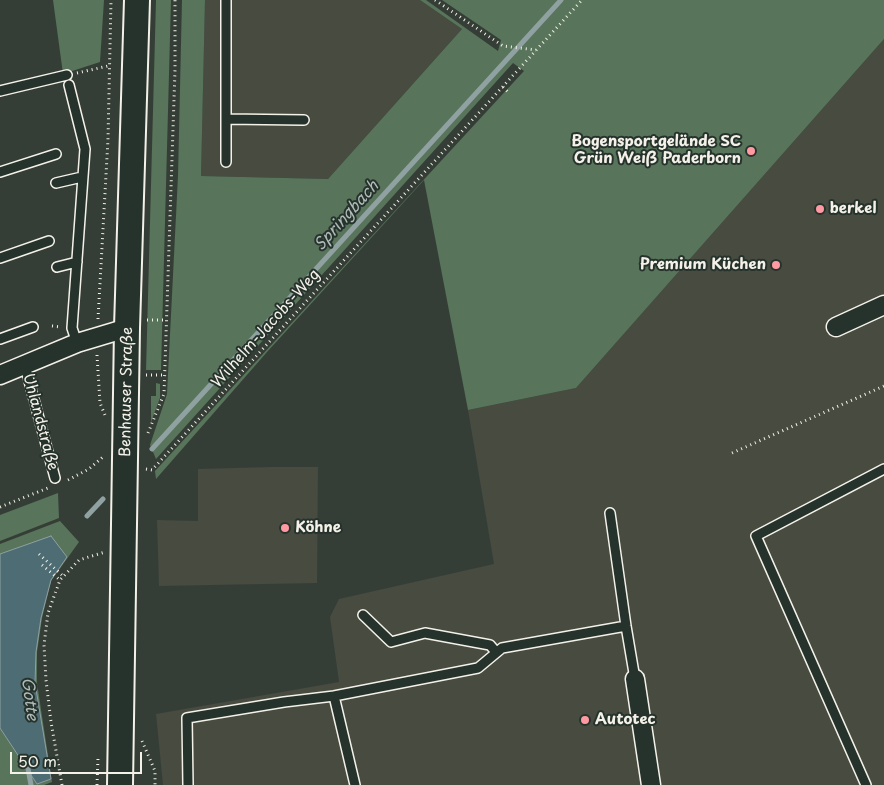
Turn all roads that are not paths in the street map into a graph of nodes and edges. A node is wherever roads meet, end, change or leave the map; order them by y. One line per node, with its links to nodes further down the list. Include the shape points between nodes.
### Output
1 (137, 0): 18 (main road, Benhauser Straße)
2 (226, 0): 6 (lane)
3 (67, 75): 5 (lane)
4 (69, 85): 11 (lane, via 85,149)
5 (0, 91)
6 (226, 119): 7 (lane); 9 (lane)
7 (304, 120)
8 (56, 154): 10 (lane)
9 (226, 162)
10 (0, 172)
11 (82, 177): 12 (lane); 15 (lane)
12 (56, 183)
13 (49, 240): 14 (lane)
14 (0, 258)
15 (77, 262): 16 (lane); 22 (lane, via 72,328)
16 (57, 267)
17 (884, 305): 20 (street)
18 (134, 324): 22 (street, Uhlandstraße); 33 (main road, Benhauser Straße)
19 (33, 327): 21 (lane)
20 (836, 327)
21 (0, 338)
22 (77, 343): 23 (street, Uhlandstraße)
23 (25, 366): 24 (street, Uhlandstraße); 26 (lane, Uhlandstraße)
24 (0, 375)
25 (884, 468): 37 (lane, via 756,536)
26 (55, 478)
27 (610, 513): 29 (lane)
28 (363, 614): 30 (lane, via 391,642 426,633 490,645)
29 (626, 626): 30 (lane, via 502,648); 31 (lane)
30 (496, 652): 32 (lane, via 478,668)
31 (636, 678): 36 (street)
32 (334, 696): 34 (lane, via 187,718); 35 (lane)
33 (120, 785)
34 (188, 785)
35 (354, 785)
36 (651, 785)
37 (866, 785)

